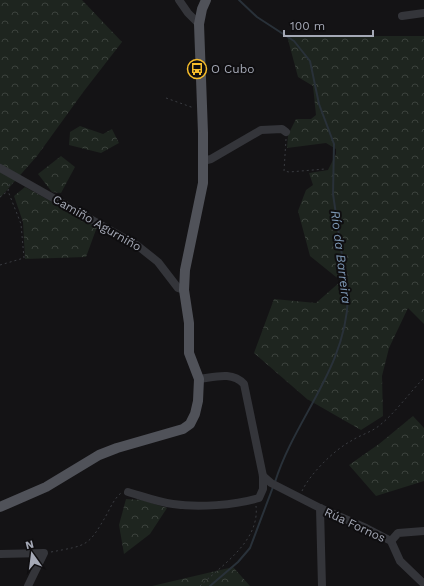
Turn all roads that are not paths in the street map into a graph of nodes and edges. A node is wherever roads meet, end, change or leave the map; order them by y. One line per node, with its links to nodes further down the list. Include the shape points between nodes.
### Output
1 (179, 0): 5 (street, via 188,14)
2 (206, 0): 5 (main road)
3 (424, 13): 4 (street)
4 (402, 16)
5 (199, 24): 7 (main road)
6 (286, 132): 7 (street, via 277,128 261,130 211,159)
7 (203, 161): 9 (main road, via 203,183 185,270)
8 (0, 168): 9 (street, Camiño Agurniño, via 138,246 158,262 178,288)
9 (184, 290): 10 (main road, via 190,323 189,353)
10 (199, 379): 11 (street, via 228,376 238,378 244,384); 13 (main road, via 196,414 183,430 99,455 46,487)
11 (263, 476): 12 (street, via 263,489 259,498 248,501 191,506 172,504); 14 (street, Rúa Fornos)
12 (128, 492)
13 (0, 508)
14 (320, 508): 16 (street, Rúa Fornos); 20 (street, Rúa Fornos)
15 (424, 531): 16 (street, Rúa Fornos, via 398,533)
16 (391, 541): 18 (street, Rúa Fornos, via 400,561)
17 (0, 554): 19 (street, via 44,553)
18 (424, 584)
19 (28, 586)
20 (322, 586)

